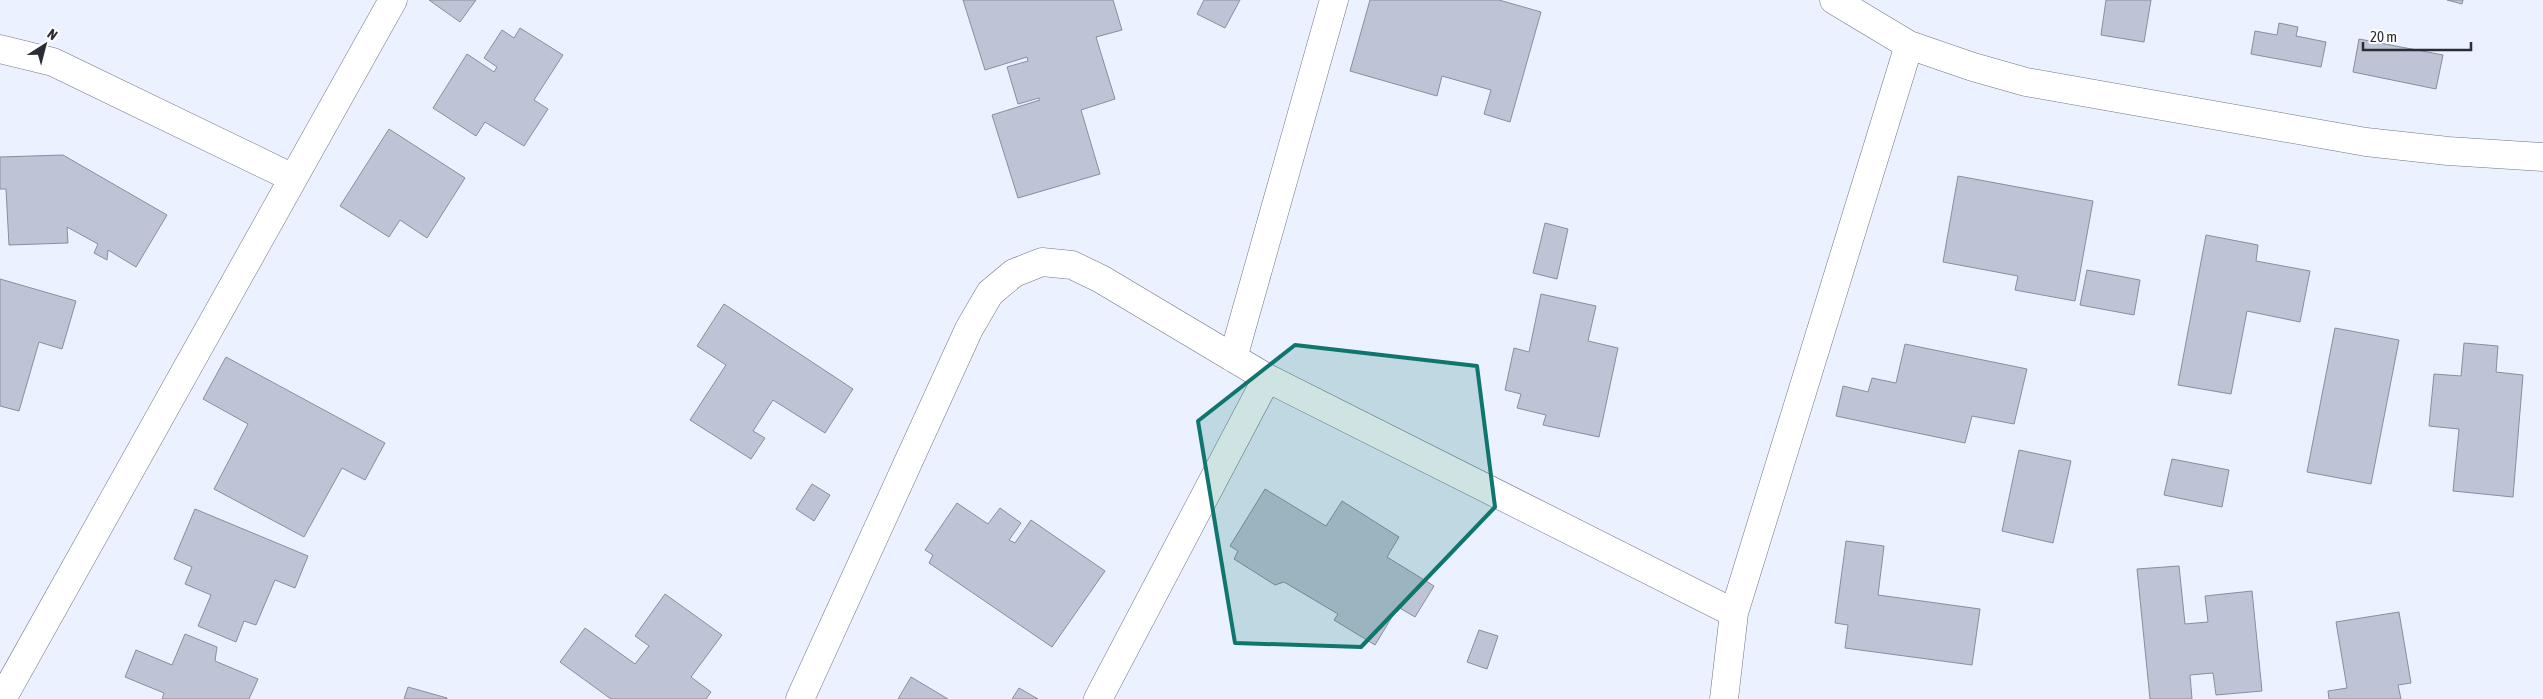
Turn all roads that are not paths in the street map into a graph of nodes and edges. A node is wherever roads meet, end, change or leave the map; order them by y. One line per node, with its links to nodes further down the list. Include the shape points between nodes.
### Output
1 (393, 0): 7 (street)
2 (1334, 0): 8 (street)
3 (1834, 0): 4 (street)
4 (1909, 45): 6 (street, via 1973,67 2045,85 2366,142); 10 (street)
5 (0, 49): 7 (street, via 54,62)
6 (2543, 157)
7 (293, 178): 11 (street)
8 (1233, 358): 9 (street); 12 (street, via 1072,265 1042,262 1014,273 990,293 969,328)
9 (1266, 378): 10 (street); 13 (street)
10 (1734, 613): 14 (street)
11 (2, 699)
12 (800, 699)
13 (1098, 699)
14 (1724, 699)

